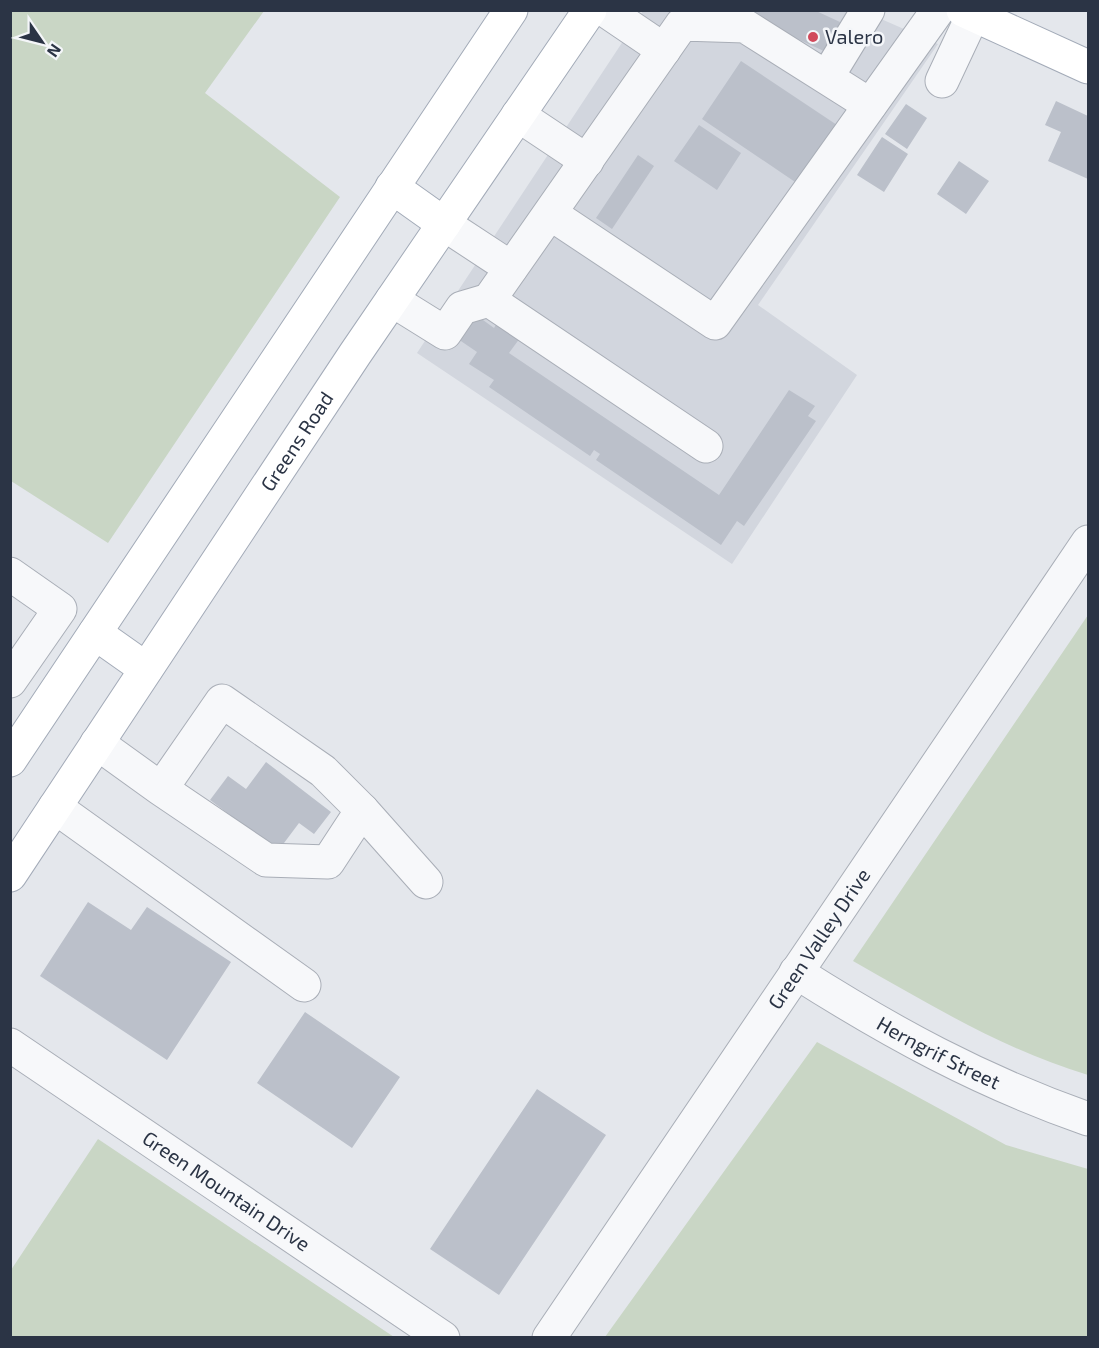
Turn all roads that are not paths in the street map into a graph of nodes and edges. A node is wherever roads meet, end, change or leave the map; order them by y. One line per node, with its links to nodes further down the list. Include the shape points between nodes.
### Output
1 (511, 10): 14 (main road)
2 (590, 10): 12 (main road, Greens Road)
3 (605, 10): 7 (street)
4 (938, 10): 11 (street)
5 (968, 13): 8 (main road); 10 (street)
6 (858, 14): 9 (street)
7 (653, 32): 9 (street, via 682,24 745,26); 13 (street)
8 (1089, 67)
9 (827, 77): 11 (street)
10 (942, 81)
11 (870, 105): 15 (street, via 715,323)
12 (518, 115): 13 (street); 16 (main road, Greens Road)
13 (587, 161): 15 (street)
14 (392, 187): 16 (main road); 24 (main road)
15 (551, 214): 17 (street)
16 (444, 224): 17 (street); 18 (main road, Greens Road)
17 (511, 268): 19 (street)
18 (392, 300): 19 (street, via 445,333 462,308); 25 (main road, Greens Road)
19 (489, 300): 20 (street)
20 (706, 446)
21 (1089, 542): 34 (street, Green Valley Drive)
22 (10, 574): 23 (street)
23 (60, 609): 24 (street); 26 (street)
24 (95, 633): 25 (main road); 28 (main road)
25 (146, 669): 27 (main road, Greens Road)
26 (10, 681)
27 (97, 743): 29 (street); 30 (main road, Greens Road)
28 (10, 760)
29 (161, 789): 31 (street, via 266,860 328,862); 31 (street, via 222,701 323,771)
30 (55, 807): 32 (main road, Greens Road); 35 (street)
31 (362, 810): 33 (street)
32 (10, 875)
33 (426, 882)
34 (796, 972): 37 (street, Herngrif Street, via 881,1026 965,1069); 39 (street, Green Valley Drive)
35 (304, 985)
36 (10, 1045): 38 (street, Green Mountain Drive)
37 (1089, 1119)
38 (443, 1338)
39 (549, 1338)

